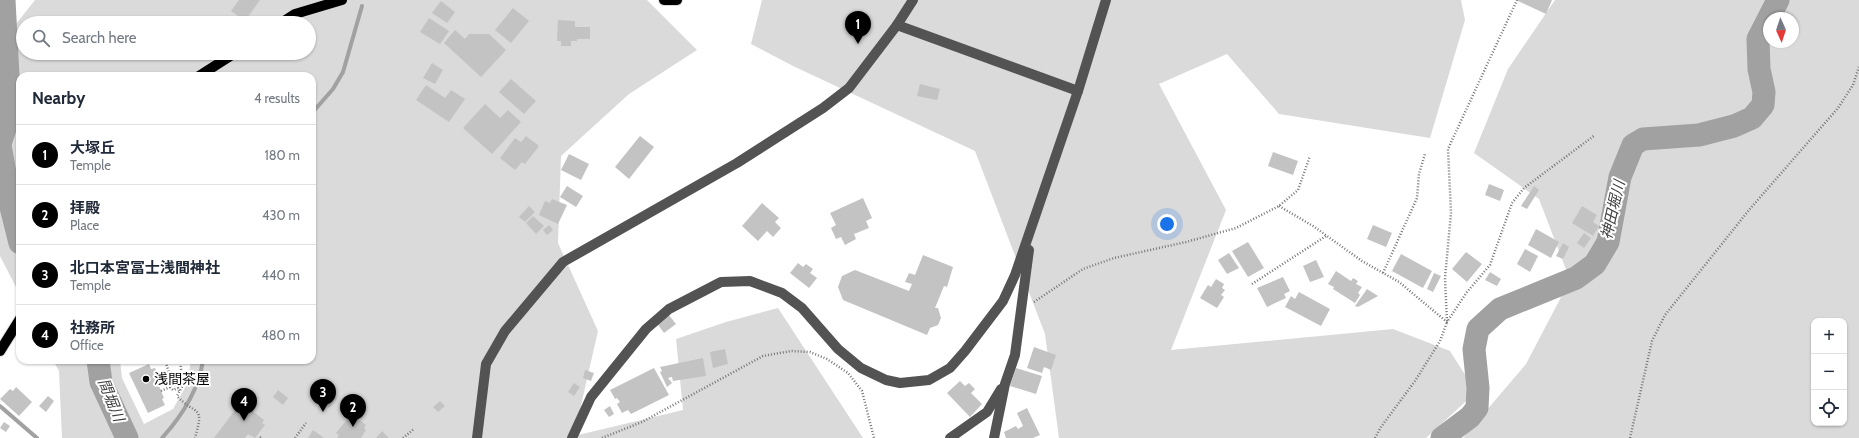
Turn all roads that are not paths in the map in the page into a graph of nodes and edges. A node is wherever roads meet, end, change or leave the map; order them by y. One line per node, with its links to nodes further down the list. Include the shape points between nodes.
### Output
1 (342, 0): 6 (main road)
2 (664, 0): 3 (main road)
3 (676, 0)
4 (913, 0): 7 (street)
5 (1106, 0): 10 (street)
6 (292, 16)
7 (897, 25): 10 (street); 15 (street, via 849,88 823,108 737,163 563,262 505,331 486,364)
8 (224, 60): 9 (main road)
9 (205, 72)
10 (1078, 91): 11 (street)
11 (1032, 226): 14 (street, via 1015,355); 16 (street, via 1015,275 1003,300 950,368 929,380 900,383 886,380 861,368 838,349 802,308 782,293 750,281 721,282 669,309 646,329 591,397)
12 (16, 325): 13 (main road)
13 (0, 351)
14 (1004, 384): 17 (street, via 986,412); 18 (street)
15 (477, 438)
16 (572, 438)
17 (950, 438)
18 (994, 438)

